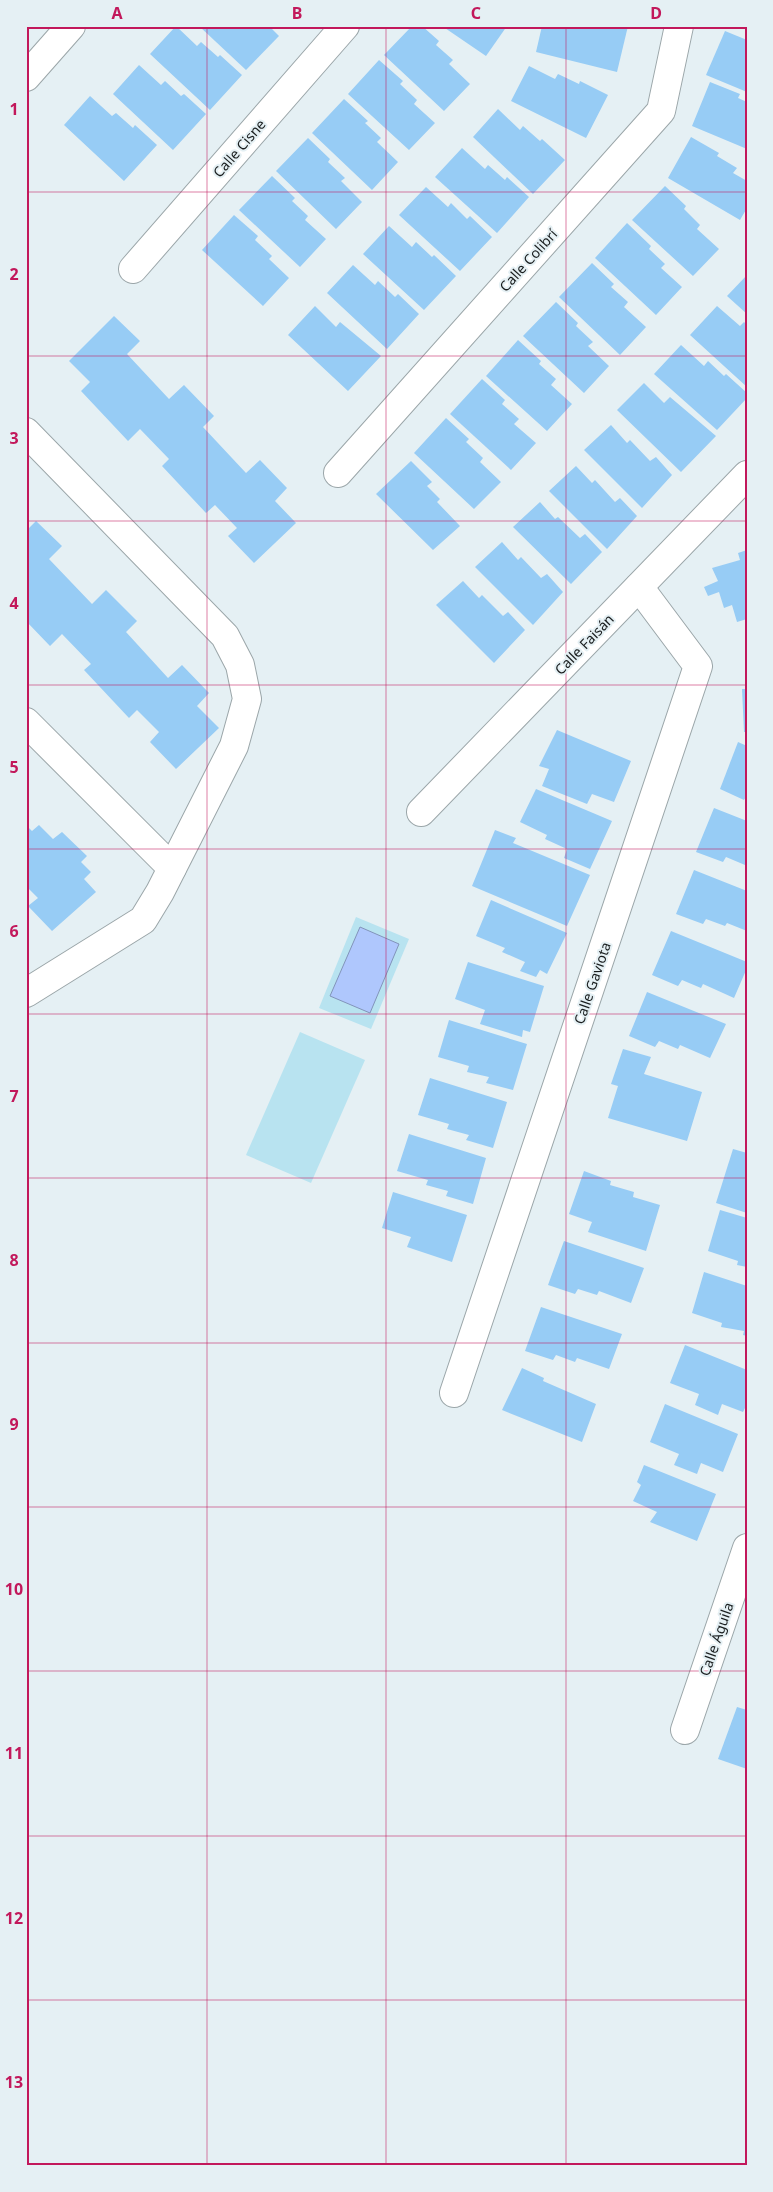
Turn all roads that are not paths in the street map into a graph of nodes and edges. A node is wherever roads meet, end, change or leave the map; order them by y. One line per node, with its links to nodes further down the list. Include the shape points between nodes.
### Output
1 (71, 26): 4 (street)
2 (345, 26): 5 (street, Calle Cisne)
3 (679, 26): 7 (street, Calle Colibrí, via 661,111)
4 (26, 77)
5 (132, 269)
6 (26, 432): 12 (street, via 225,636 240,664 247,699 234,746)
7 (338, 473)
8 (747, 475): 9 (street, Calle Faisán)
9 (639, 587): 11 (street, Calle Faisán); 14 (street, Calle Gaviota, via 698,666)
10 (26, 722): 12 (street)
11 (421, 812)
12 (172, 868): 13 (street, via 143,920)
13 (26, 992)
14 (454, 1393)
15 (747, 1548): 16 (street, Calle Águila)
16 (685, 1730)

